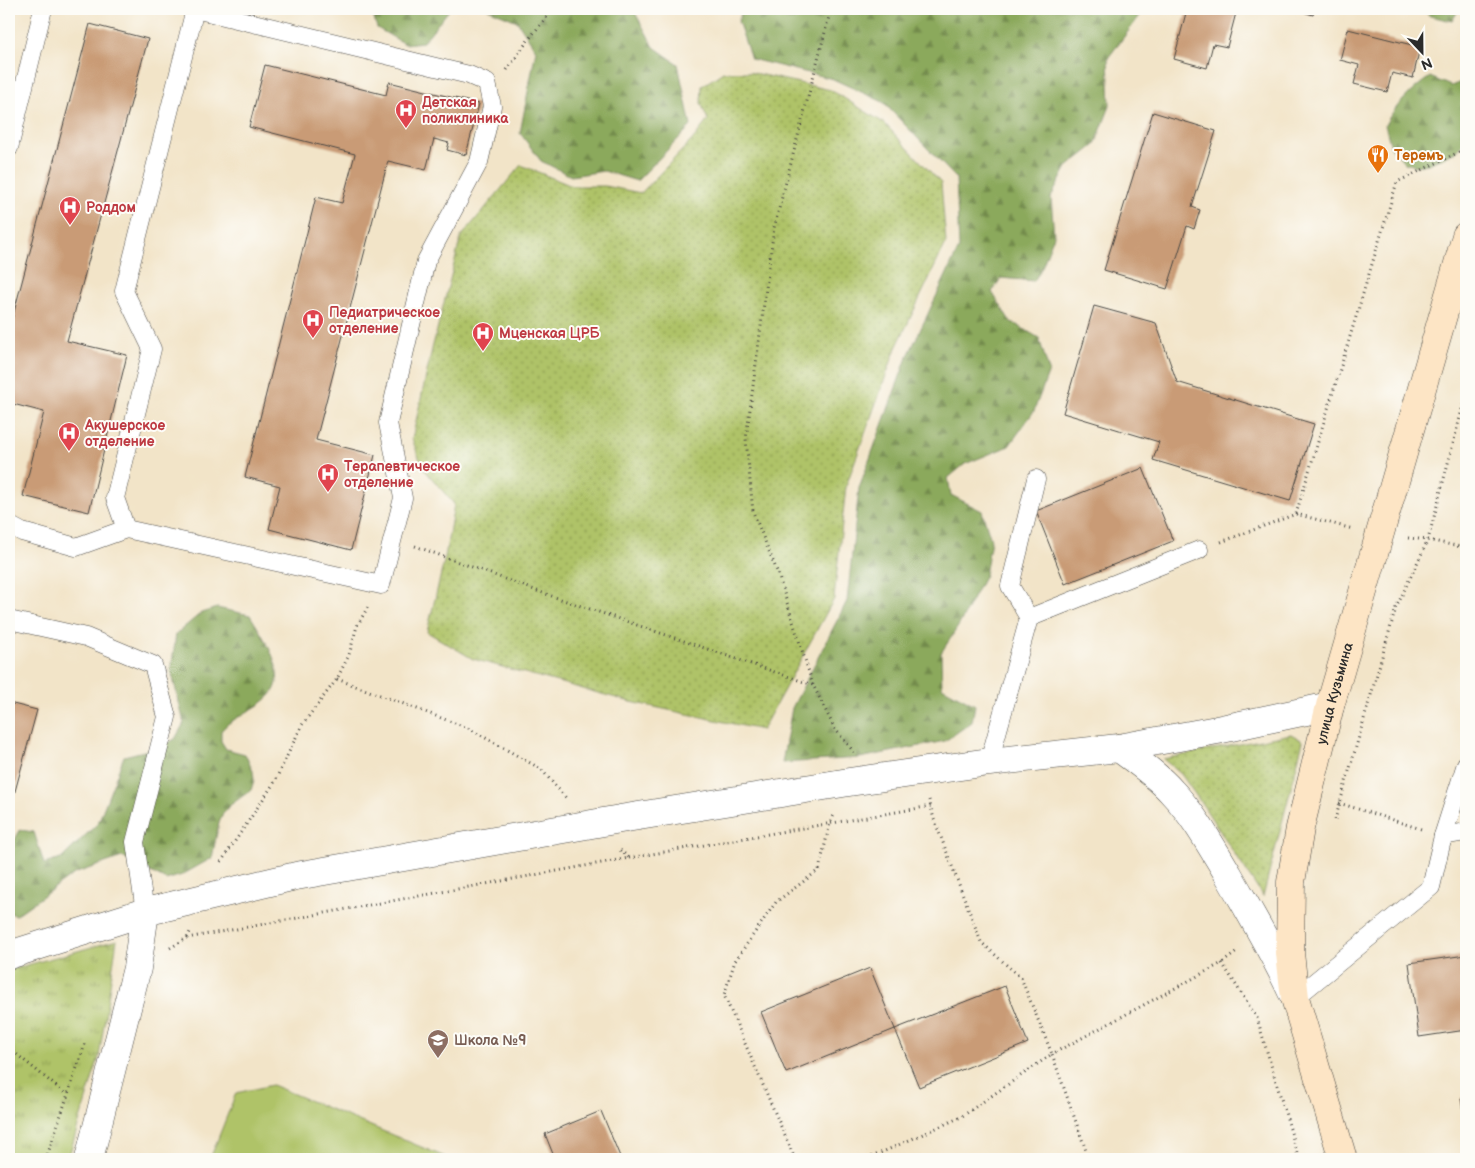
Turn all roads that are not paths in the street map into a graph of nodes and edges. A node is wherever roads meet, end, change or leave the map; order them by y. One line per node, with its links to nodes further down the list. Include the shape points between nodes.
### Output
1 (43, 9): 3 (lane)
2 (195, 9): 7 (lane, via 124,291 152,349 115,498); 7 (lane, via 469,74 487,83 492,106 480,162 426,261 388,423 403,498 382,585)
3 (9, 148)
4 (1466, 236): 11 (main road, улица Кузьмина)
5 (1036, 479): 9 (lane, via 1010,586)
6 (9, 526): 7 (lane, via 76,546)
7 (126, 529)
8 (1199, 550): 9 (lane)
9 (1029, 618): 13 (lane)
10 (9, 620): 17 (lane, via 86,637 153,665 167,717 135,842)
11 (1330, 706): 12 (street); 19 (main road, улица Кузьмина, via 1300,828 1291,882 1290,953)
12 (1119, 748): 13 (street); 19 (street, via 1153,772 1191,815 1278,960)
13 (989, 762): 17 (street, via 626,818 296,876)
14 (1466, 764): 16 (lane)
15 (1466, 832): 16 (lane)
16 (1443, 836): 19 (lane, via 1431,887)
17 (145, 912): 18 (street); 20 (street, via 137,968)
18 (9, 955)
19 (1295, 998): 21 (main road, улица Кузьмина)
20 (89, 1159)
21 (1343, 1159)

